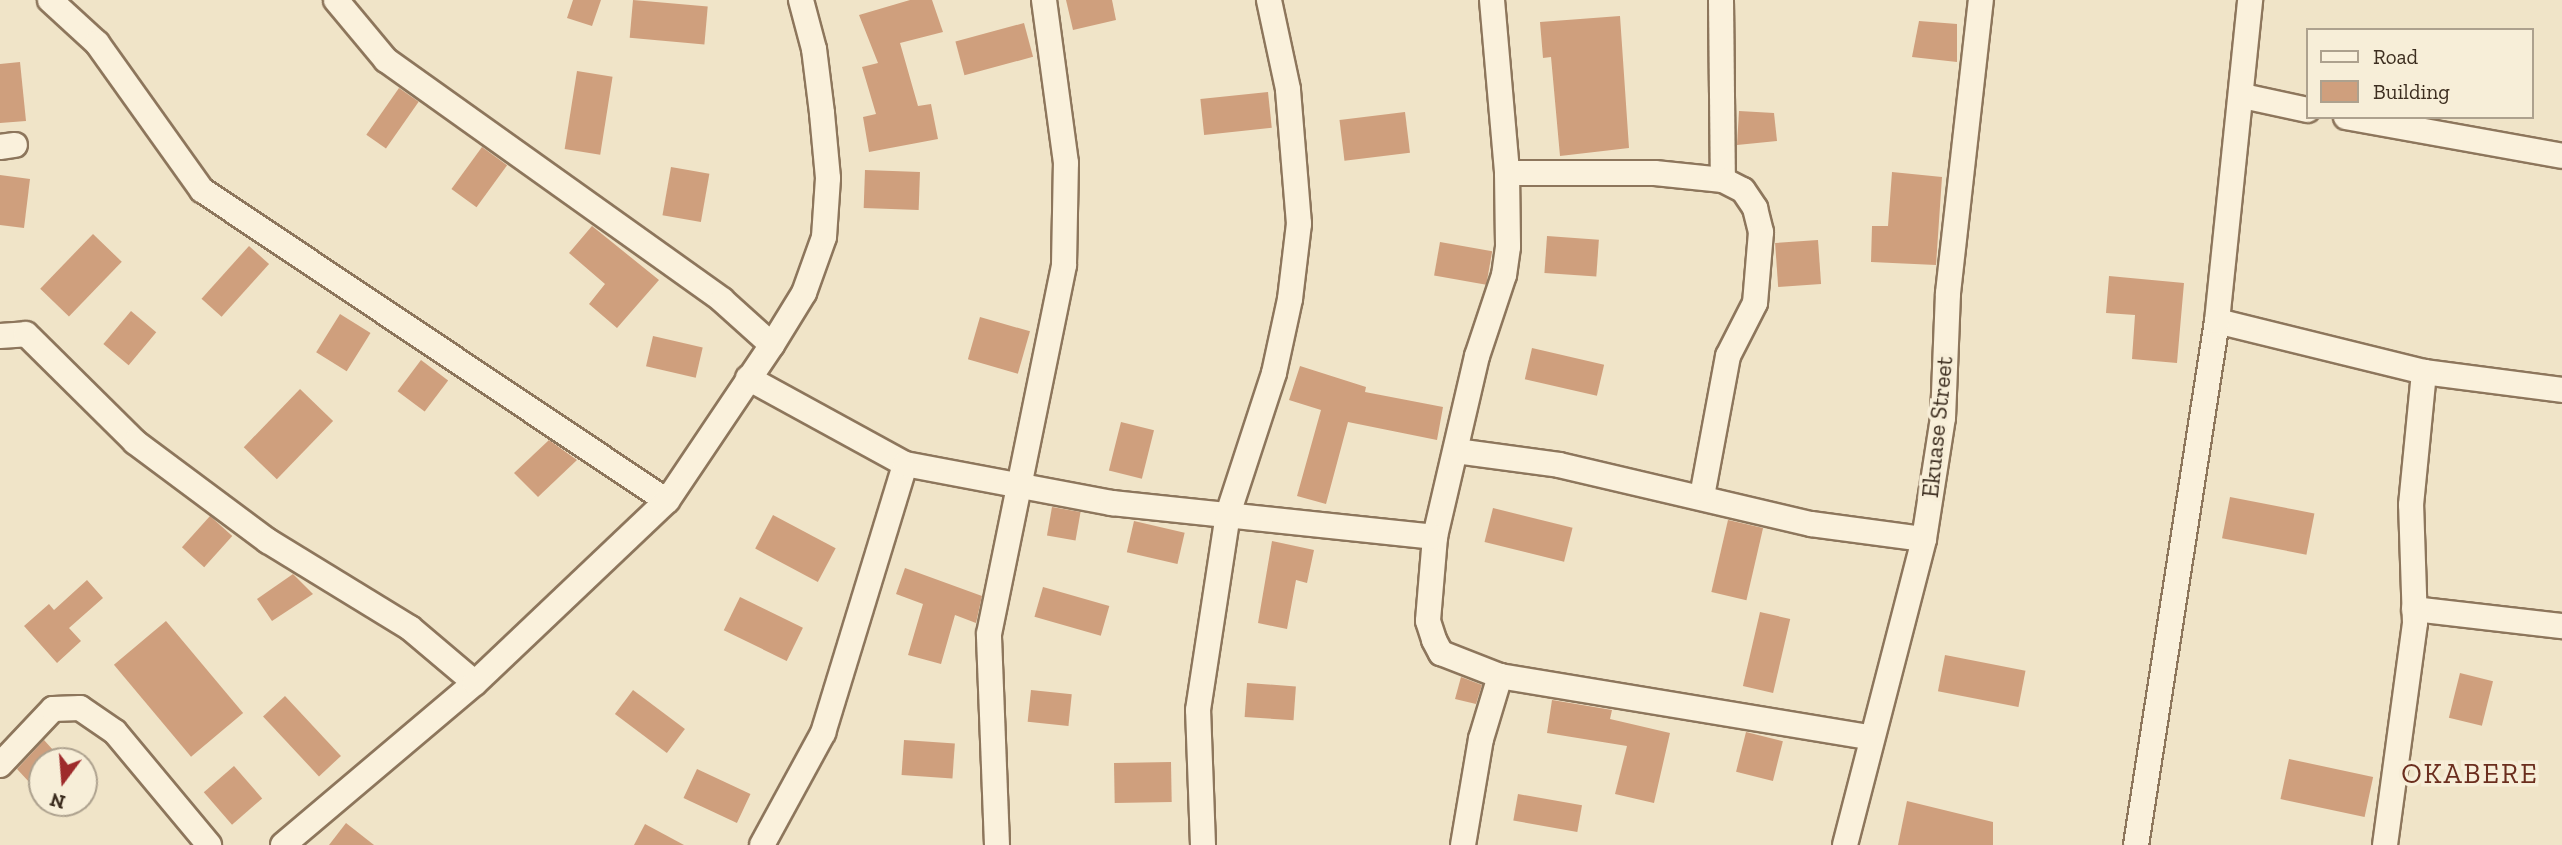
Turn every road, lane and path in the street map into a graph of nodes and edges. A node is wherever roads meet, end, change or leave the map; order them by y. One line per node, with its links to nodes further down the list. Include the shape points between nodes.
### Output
1 (50, 0): 26 (street, via 97,43 202,190)
2 (336, 0): 18 (street, via 386,60 722,300)
3 (801, 0): 18 (street, via 814,49 825,139 824,237 804,293)
4 (1044, 0): 24 (street, via 1066,163 1063,265)
5 (1269, 0): 27 (street, via 1288,89 1299,224 1290,299 1274,373)
6 (1492, 0): 14 (street)
7 (1721, 0): 15 (street)
8 (1981, 0): 29 (street, Ekuase Street, via 1948,293 1943,418)
9 (2250, 0): 10 (street)
10 (2242, 96): 11 (street); 16 (street)
11 (2306, 110)
12 (2357, 119): 13 (street)
13 (2562, 156)
14 (1507, 173): 15 (street, via 1655,173); 22 (street, via 1504,275 1477,356)
15 (1723, 180): 25 (street, via 1743,190 1755,208 1760,232 1755,303 1728,356)
16 (2217, 321): 19 (street); 43 (street)
17 (0, 336): 33 (street, via 26,334 135,442 268,541 411,628)
18 (772, 345): 20 (street)
19 (2424, 372): 21 (street); 30 (street, via 2411,505)
20 (748, 378): 23 (street); 26 (street)
21 (2562, 390)
22 (1456, 451): 25 (street, via 1559,465); 28 (street)
23 (905, 464): 24 (street); 38 (street, via 823,733)
24 (1023, 483): 27 (street, via 1112,503); 39 (street, via 986,654)
25 (1702, 496): 29 (street, via 1811,524)
26 (667, 501): 33 (street)
27 (1228, 514): 28 (street); 40 (street, via 1198,710)
28 (1435, 537): 32 (street, via 1428,621 1434,640 1441,653)
29 (1924, 538): 34 (street, Ekuase Street, via 1904,625)
30 (2414, 610): 31 (street); 44 (street, via 2409,682)
31 (2562, 626)
32 (1500, 676): 34 (street); 41 (street, via 1481,739)
33 (475, 683): 37 (street)
34 (1869, 737): 42 (street, Ekuase Street)
35 (0, 765): 36 (street, via 53,709 80,708 115,732)
36 (209, 845)
37 (283, 845)
38 (762, 845)
39 (997, 845)
40 (1203, 845)
41 (1463, 845)
42 (1845, 845)
43 (2136, 845)
44 (2385, 845)

